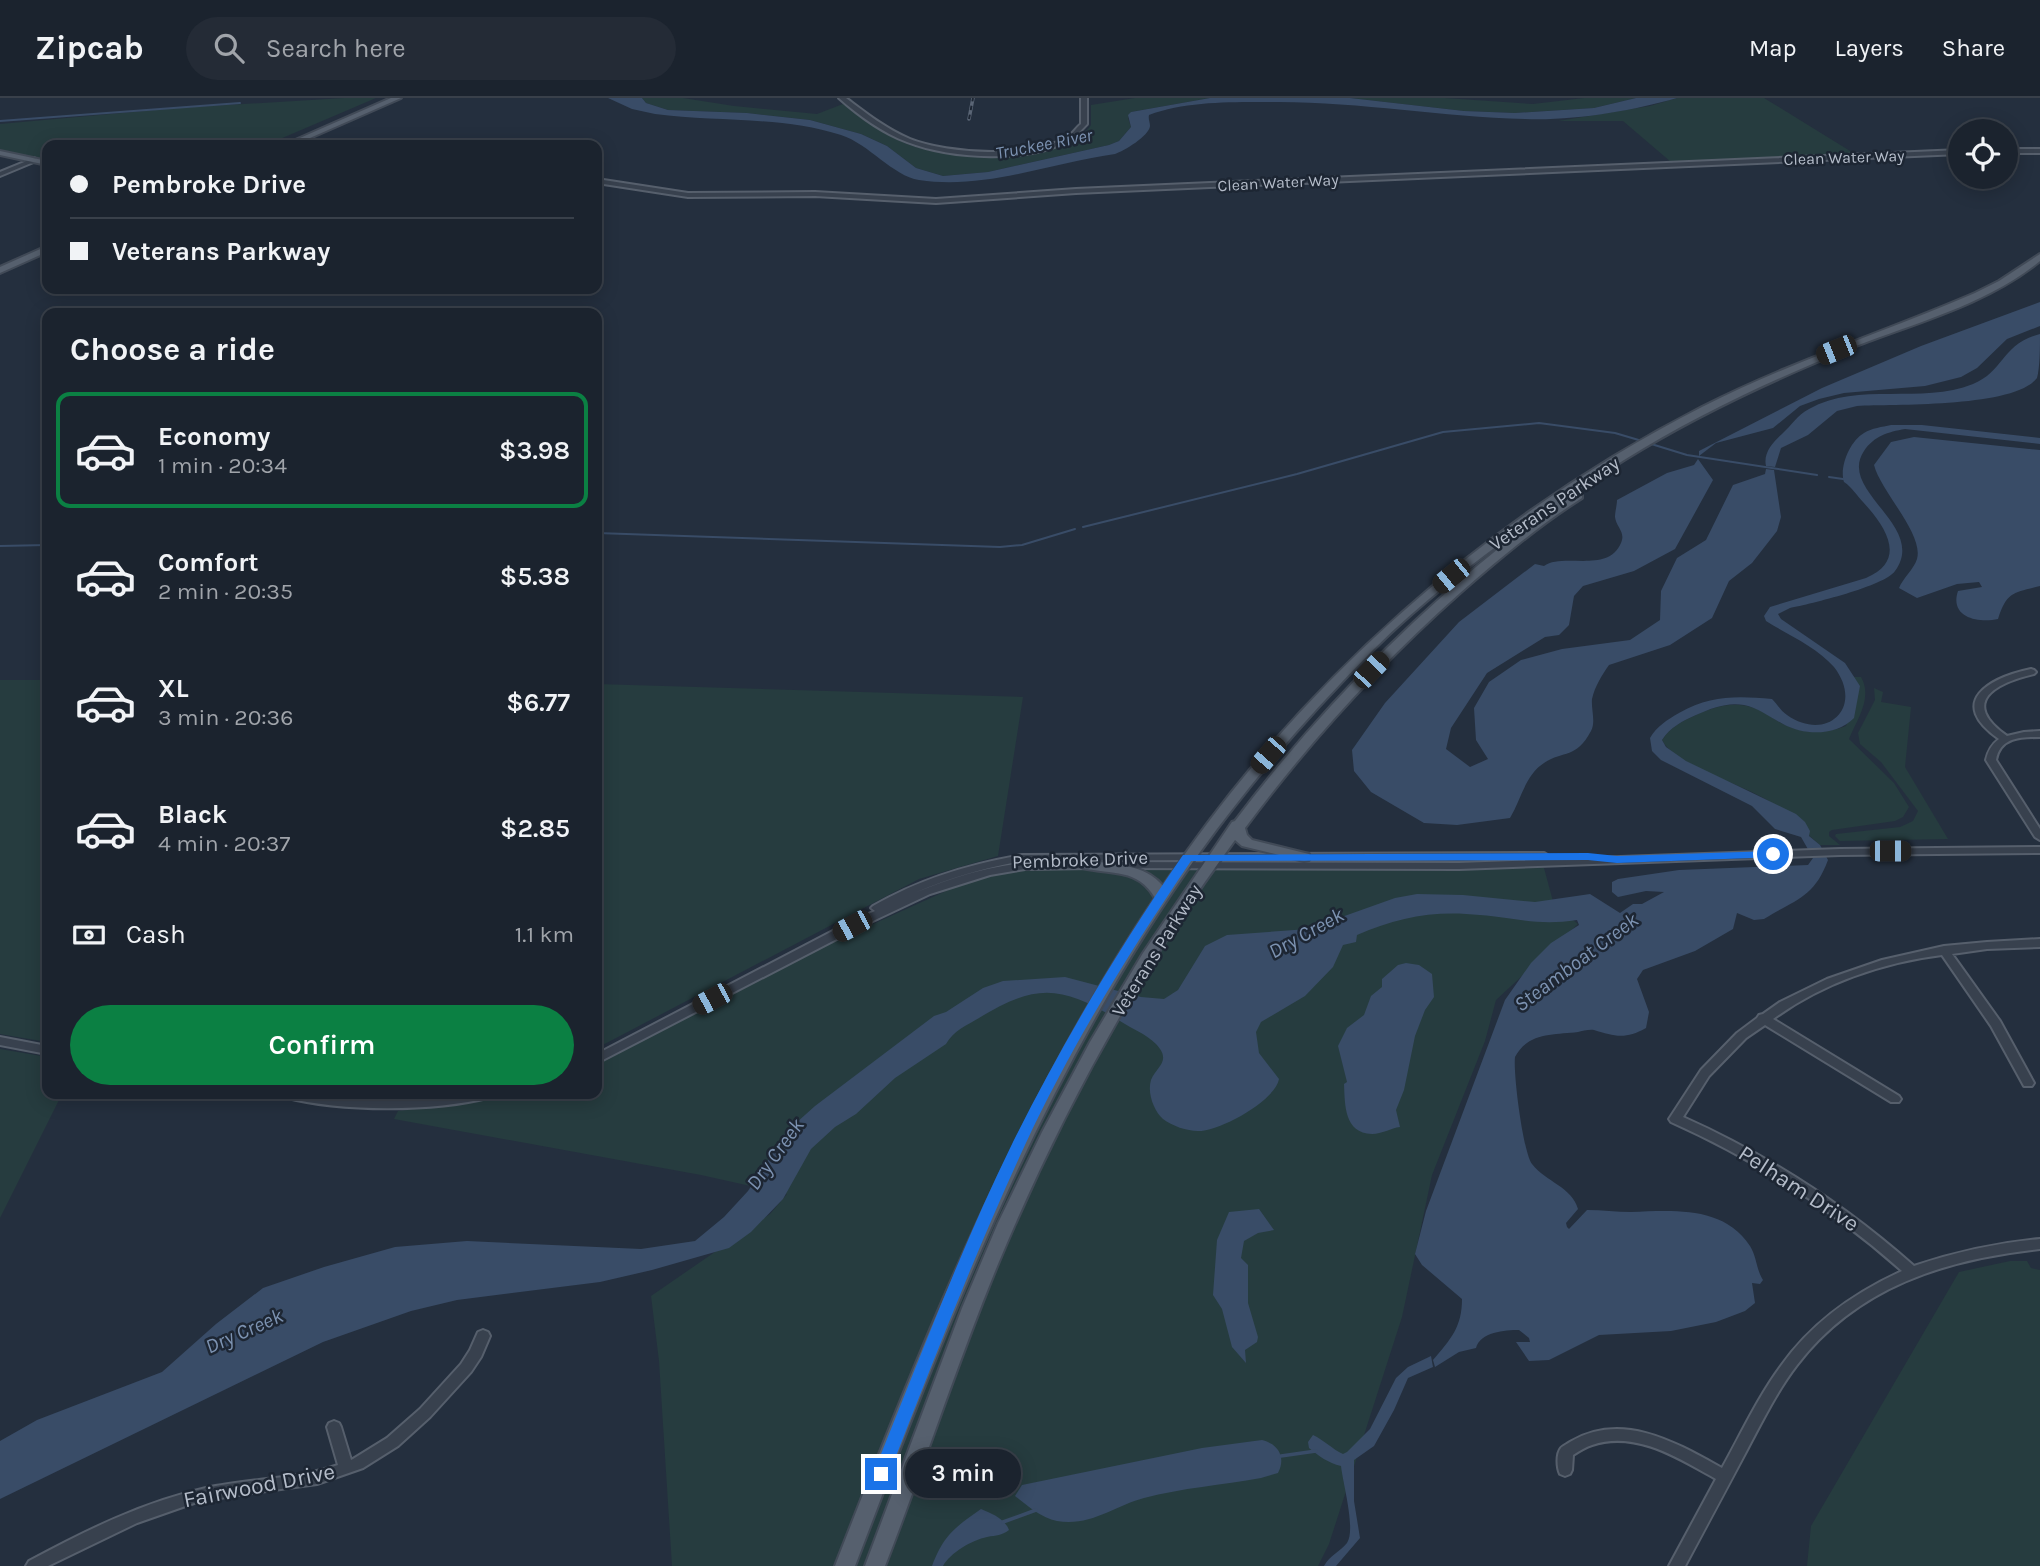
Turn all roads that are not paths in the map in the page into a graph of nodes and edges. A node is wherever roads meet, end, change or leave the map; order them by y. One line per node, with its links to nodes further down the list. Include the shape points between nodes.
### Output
1 (388, 98): 5 (main road)
2 (397, 98): 6 (main road)
3 (842, 98): 4 (street, via 915,143 948,151 989,153 1029,150 1071,137 1084,124)
4 (1084, 98)
5 (291, 140)
6 (300, 140)
7 (2018, 151): 8 (street)
8 (2040, 151)
9 (0, 153): 11 (main road)
10 (1948, 153): 14 (street, Clean Water Way, via 1076,191 954,201 815,194 682,195)
11 (34, 160): 12 (main road); 13 (street)
12 (42, 162)
13 (0, 174)
14 (602, 182)
15 (42, 250): 19 (main road)
16 (42, 256): 19 (main road)
17 (2040, 257): 20 (main road, Veterans Parkway, via 2000,285 1816,358)
18 (2040, 269): 20 (main road, Veterans Parkway, via 1981,301 1825,363)
19 (0, 271)
20 (1664, 437): 21 (main road, Veterans Parkway)
21 (1643, 449): 25 (main road, Veterans Parkway, via 1448,596 1388,651 1319,725); 30 (main road, Veterans Parkway, via 1490,545 1371,646 1299,719)
22 (2031, 672): 24 (street, via 2000,680 1983,694 1981,722)
23 (2040, 734): 24 (street)
24 (2005, 739): 26 (street, via 1992,754 1993,766)
25 (1237, 825): 28 (main road, via 1247,843); 31 (main road, Veterans Parkway)
26 (2040, 837)
27 (2040, 850): 29 (street, Pembroke Drive)
28 (1304, 857): 29 (street, Pembroke Drive); 31 (street, Pembroke Drive)
29 (1617, 859): 31 (street, Pembroke Drive, via 1459,866)
30 (1185, 861): 31 (street, Pembroke Drive); 32 (street, Pembroke Drive); 33 (main road, Veterans Parkway); 34 (street, Pembroke Drive, via 1046,856 971,867 889,901)
31 (1213, 861): 54 (main road, Veterans Parkway, via 1142,969 1047,1137 1006,1225)
32 (1088, 865): 33 (main road, via 1142,875 1158,885); 34 (street, Pembroke Drive, via 988,872 926,892)
33 (1161, 896): 53 (main road, Veterans Parkway, via 1019,1143)
34 (852, 926): 40 (street, Pembroke Drive)
35 (2040, 943): 36 (street)
36 (1944, 950): 37 (street, via 1844,976); 41 (street, via 1996,1024)
37 (1763, 1018): 44 (street); 46 (street, Pelham Drive, via 1707,1070 1675,1119 1794,1180 1854,1222)
38 (0, 1041): 39 (street)
39 (42, 1049)
40 (602, 1056)
41 (2028, 1083)
42 (328, 1099): 43 (street, via 376,1105)
43 (451, 1099)
44 (1895, 1099)
45 (2040, 1244): 46 (street, via 1966,1255)
46 (1912, 1272): 51 (street, via 1843,1310 1801,1349 1770,1394)
47 (483, 1336): 49 (street, Fairwood Drive, via 462,1373 405,1435)
48 (334, 1427): 49 (street)
49 (346, 1468): 52 (street, Fairwood Drive, via 155,1508)
50 (1565, 1470): 51 (street, via 1566,1452 1576,1444 1601,1435 1629,1434 1660,1443)
51 (1725, 1477): 55 (street)
52 (34, 1566)
53 (845, 1566)
54 (875, 1566)
55 (1677, 1566)

